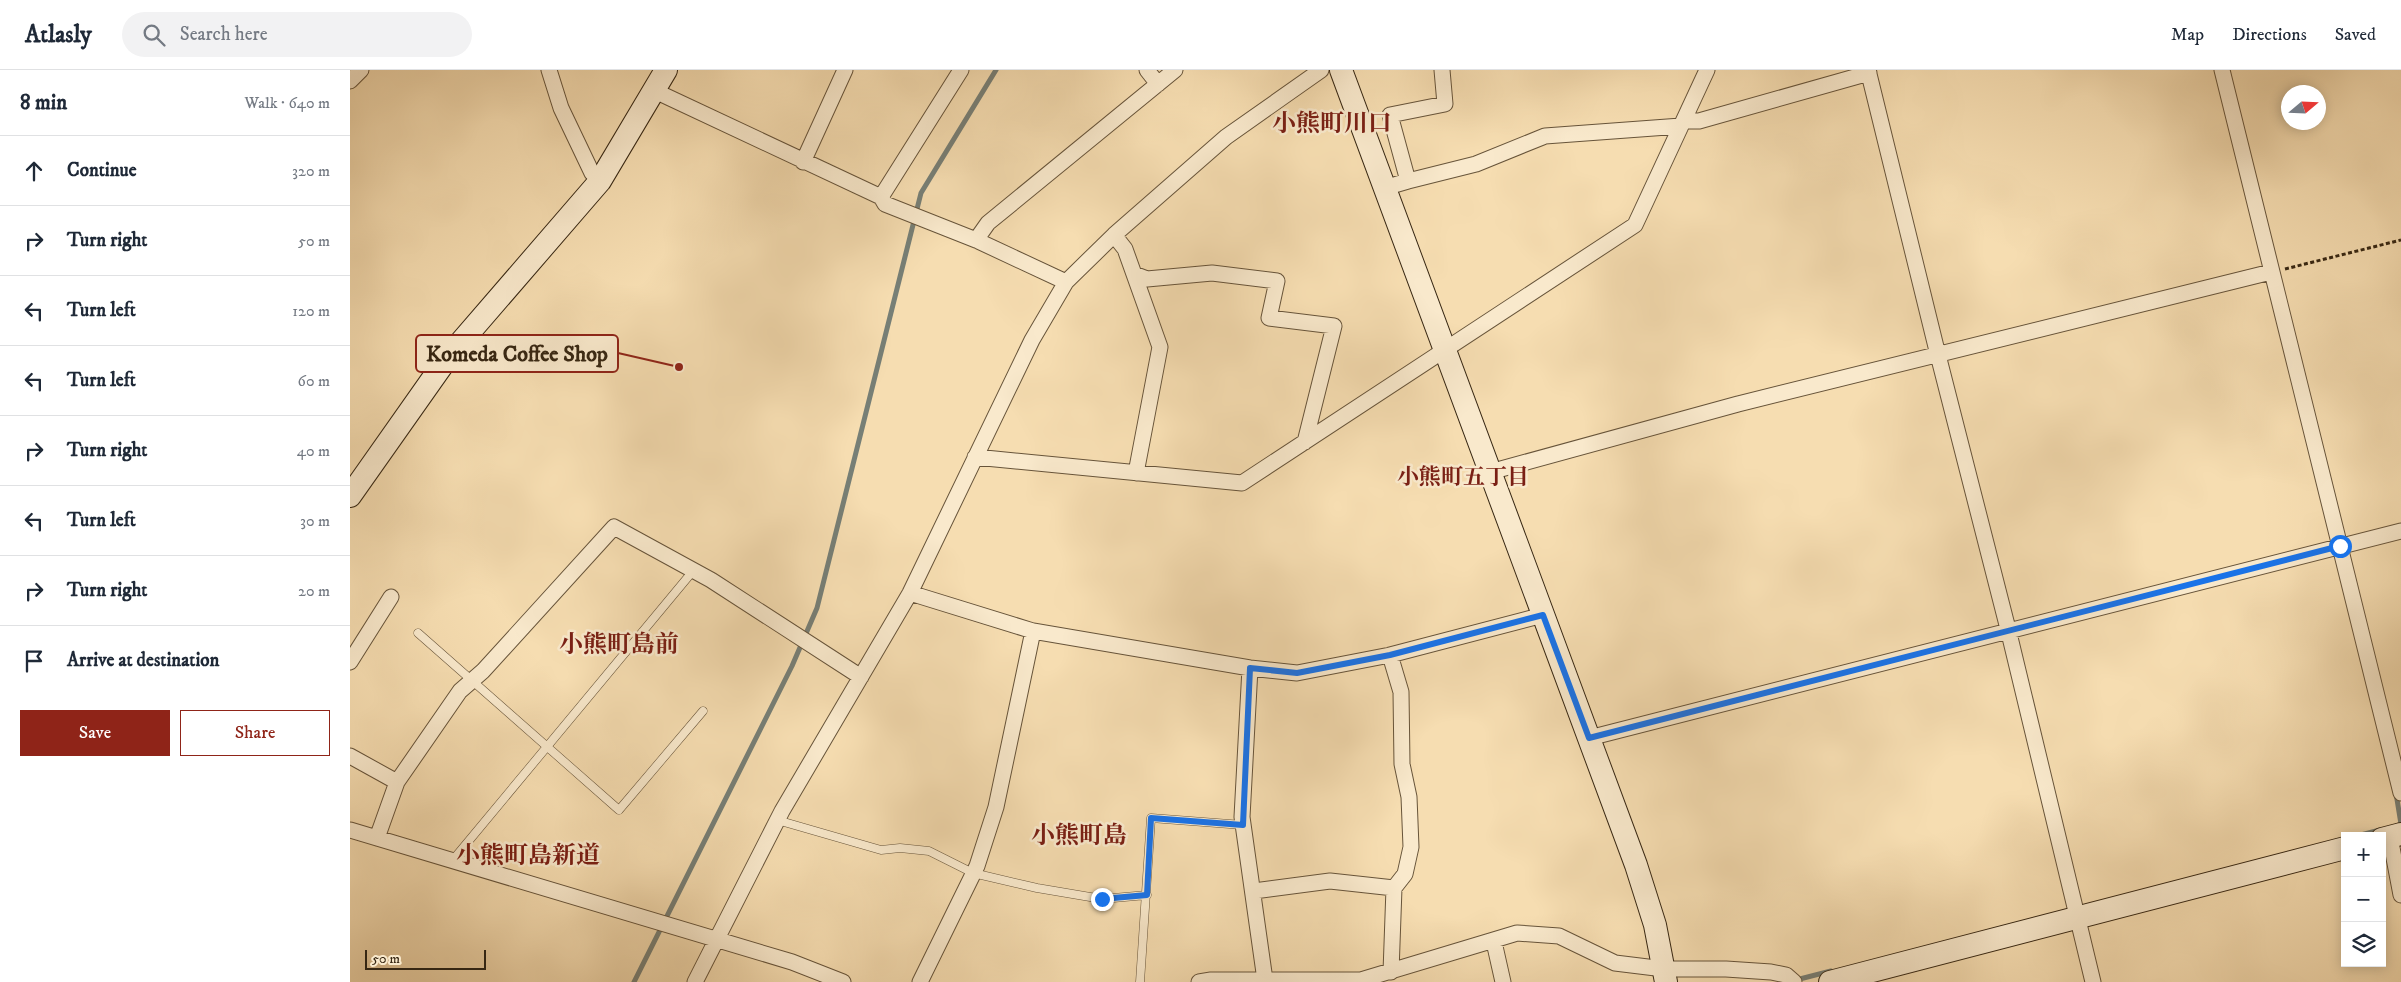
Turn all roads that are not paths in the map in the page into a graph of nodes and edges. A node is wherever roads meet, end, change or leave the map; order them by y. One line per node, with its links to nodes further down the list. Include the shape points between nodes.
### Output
1 (361, 70): 14 (street)
2 (549, 70): 19 (street, via 561,108 592,173)
3 (666, 70): 16 (street)
4 (845, 70): 18 (street)
5 (961, 70): 22 (street)
6 (1147, 70): 15 (street)
7 (1175, 70): 15 (street)
8 (1321, 70): 23 (street, via 1226,137)
9 (1341, 70): 21 (street)
10 (1442, 70): 20 (street, via 1445,104 1390,114)
11 (1707, 70): 17 (street)
12 (2222, 70): 25 (street)
13 (1868, 72): 17 (street); 29 (street)
14 (350, 81)
15 (1158, 84): 24 (street, via 988,223)
16 (655, 91): 18 (street); 19 (street)
17 (1683, 124): 20 (street, via 1545,136 1476,164); 28 (street, via 1635,225)
18 (803, 162): 22 (street)
19 (600, 181): 34 (street, via 448,357)
20 (1408, 181): 21 (street)
21 (1384, 188): 28 (street)
22 (881, 197): 24 (street, via 885,204)
23 (1114, 236): 26 (street, via 1125,249); 27 (street)
24 (976, 240): 27 (street)
25 (2271, 272): 29 (street); 36 (street)
26 (1134, 274): 30 (street, via 1146,279 1212,273 1277,281 1269,318 1334,326); 33 (street, via 1160,347)
27 (1066, 282): 31 (street, via 1032,340)
28 (1444, 350): 30 (street); 32 (street)
29 (1938, 355): 32 (street, via 1738,404); 41 (street)
30 (1305, 442): 33 (street, via 1242,483)
31 (975, 457): 33 (street); 38 (street)
32 (1490, 472): 40 (street)
33 (1136, 473)
34 (353, 484)
35 (2401, 531): 36 (street)
36 (2340, 546): 41 (street); 54 (street)
37 (693, 571): 47 (street); 48 (street, via 614,527); 51 (lane)
38 (910, 593): 42 (street); 47 (street)
39 (391, 597): 45 (street)
40 (1543, 615): 44 (street); 50 (street)
41 (2008, 629): 50 (street); 67 (street)
42 (1032, 631): 46 (street); 62 (street, via 996,807)
43 (418, 633): 48 (lane)
44 (1390, 655): 46 (street, via 1297,673); 63 (street, via 1401,692 1402,764 1409,797 1411,847 1405,874)
45 (350, 662)
46 (1250, 668): 56 (street)
47 (861, 677): 55 (street)
48 (473, 681): 51 (lane); 53 (street, via 460,691)
49 (703, 711): 51 (lane, via 619,810)
50 (1589, 738): 71 (street, via 1636,865 1655,925)
51 (546, 748): 61 (lane)
52 (350, 756): 53 (street)
53 (397, 782): 59 (street)
54 (2401, 793)
55 (777, 820): 62 (lane, via 881,850 929,851); 68 (street)
56 (1243, 825): 64 (street); 65 (lane, via 1151,818)
57 (350, 830): 59 (street)
58 (2391, 837): 66 (street)
59 (377, 838): 61 (street)
60 (2341, 849): 67 (street)
61 (452, 861): 68 (street)
62 (973, 873): 65 (lane, via 1102,899); 77 (street)
63 (1394, 888): 64 (street, via 1330,881); 70 (street)
64 (1254, 891): 73 (street)
65 (1147, 895): 78 (lane)
66 (2401, 895)
67 (2078, 919): 72 (street); 83 (street)
68 (716, 940): 75 (street); 76 (street, via 792,962)
69 (1494, 942): 70 (street); 71 (street, via 1517,933 1559,936 1615,963); 80 (street)
70 (1391, 972): 74 (street)
71 (1665, 976): 81 (street, via 1726,969 1771,972 1786,975)
72 (1860, 979): 82 (street)
73 (1265, 980): 74 (street); 79 (street)
74 (1362, 981)
75 (695, 982)
76 (843, 982)
77 (920, 982)
78 (1140, 982)
79 (1199, 982)
80 (1503, 982)
81 (1794, 982)
82 (1830, 982)
83 (2094, 982)

